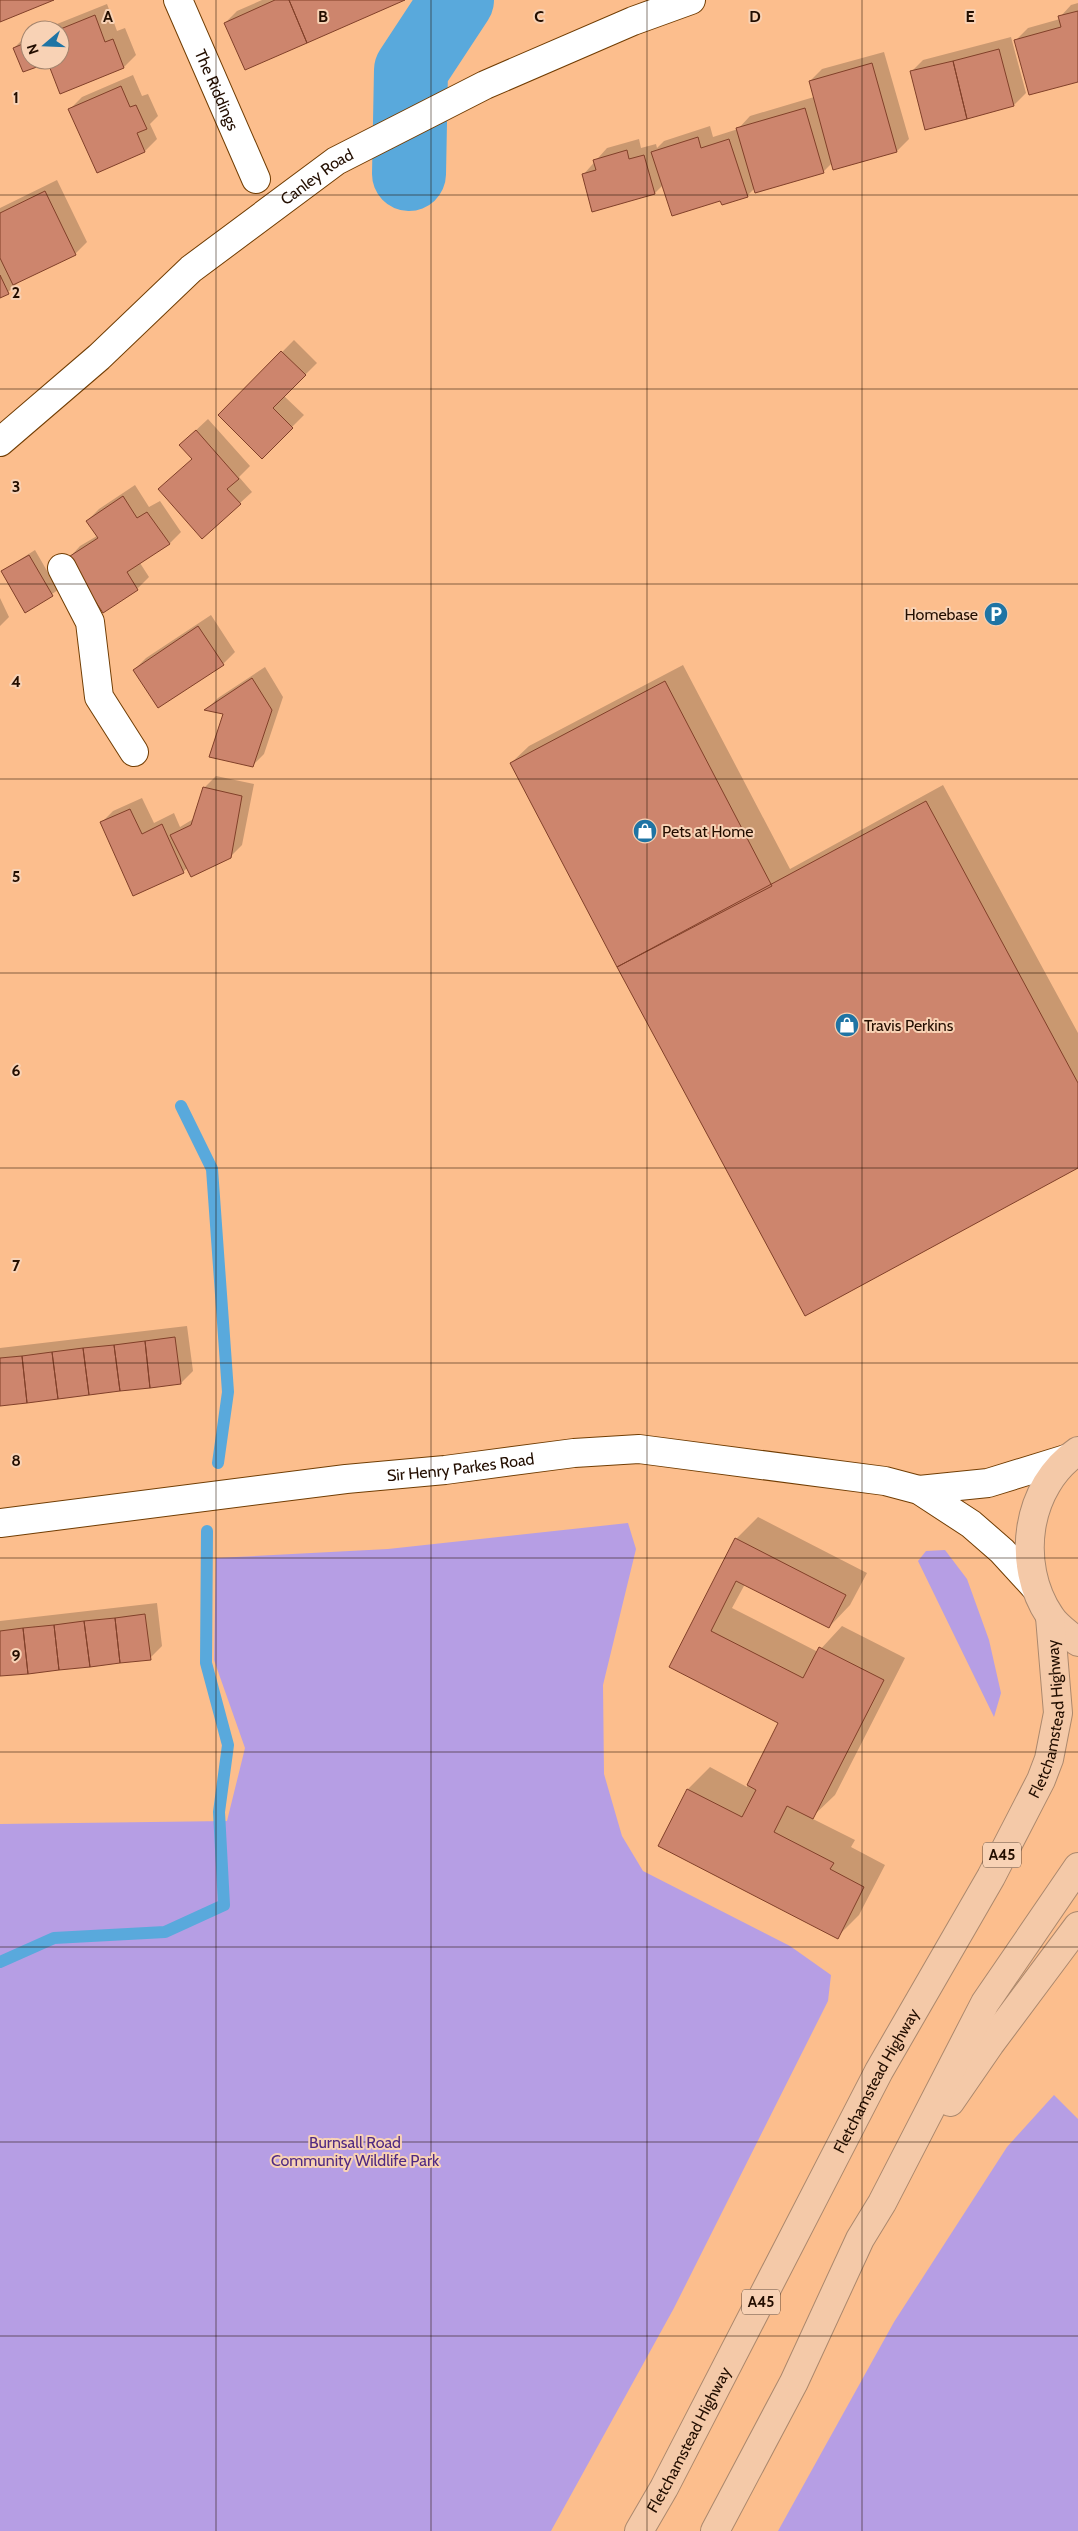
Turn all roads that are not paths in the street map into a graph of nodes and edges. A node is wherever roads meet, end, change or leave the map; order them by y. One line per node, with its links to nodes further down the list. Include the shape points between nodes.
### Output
1 (178, 0): 3 (street, The Riddings)
2 (691, 0): 4 (street, Canley Road, via 633,21 485,85 336,161 191,269 99,357)
3 (256, 179)
4 (0, 442)
5 (62, 568): 6 (street, via 90,622 99,697)
6 (134, 752)
7 (1072, 1454): 8 (street, Sir Henry Parkes Road, via 988,1483); 10 (highway, A45, via 1046,1484 1035,1508 1029,1538)
8 (919, 1490): 9 (street, Sir Henry Parkes Road, via 885,1481 640,1449 574,1453 346,1479); 10 (street, Sir Henry Parkes Road, via 971,1524 1002,1551)
9 (0, 1523)
10 (1035, 1587): 11 (highway, A45)
11 (1050, 1617): 12 (highway, A45); 16 (highway, Fletchamstead Highway / A45, via 1058,1713 1050,1759 1041,1780 991,1877 879,2071)
12 (1078, 1642)
13 (1078, 1868): 15 (highway, via 985,2003)
14 (1078, 1926): 15 (highway, via 990,2044)
15 (882, 2202): 17 (highway, via 860,2239 794,2382)
16 (639, 2531)
17 (715, 2531)

